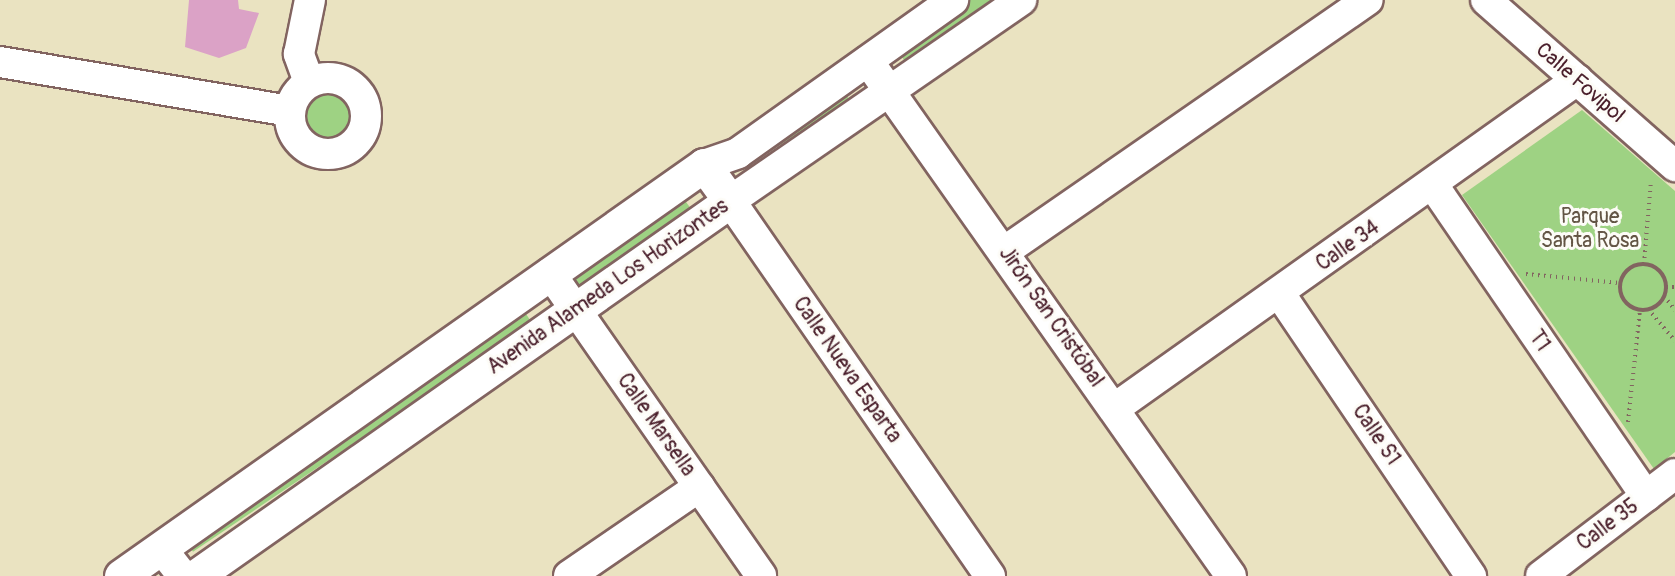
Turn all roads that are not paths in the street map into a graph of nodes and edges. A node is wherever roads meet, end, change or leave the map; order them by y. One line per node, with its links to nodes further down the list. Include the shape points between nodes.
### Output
1 (310, 0): 9 (street, via 299,54)
2 (953, 0): 6 (street)
3 (1021, 0): 10 (street, Avenida Alameda Los Horizontes)
4 (1368, 0): 16 (street)
5 (1486, 0): 8 (street, Calle Fovipol)
6 (868, 61): 10 (street, Jirón San Cristóbal); 12 (street, via 738,153)
7 (0, 62): 11 (street)
8 (1577, 80): 13 (street, Calle Fovipol); 14 (street, Calle 34)
9 (309, 82): 11 (street); 11 (street, via 333,77 356,89 366,113 359,138 337,153 313,151 294,135)
10 (891, 91): 15 (street, Avenida Alameda Los Horizontes); 16 (street, Jirón San Cristóbal)
11 (289, 111)
12 (704, 165): 15 (main road, Calle Nueva Esparta); 17 (main road, Avenida Alameda Los Horizontes)
13 (1667, 173)
14 (1432, 185): 18 (street, Calle 34); 23 (street, T1)
15 (730, 201): 19 (main road, Avenida Alameda Los Horizontes); 30 (street, Calle Nueva Esparta)
16 (1005, 251): 20 (street, Jirón San Cristóbal)
17 (550, 273): 19 (street, Calle Marsella); 24 (main road, Avenida Alameda Los Horizontes)
18 (1280, 294): 20 (street, Calle 34); 32 (street, Calle S1)
19 (576, 309): 22 (street, Calle Marsella); 27 (main road, Avenida Alameda Los Horizontes)
20 (1116, 408): 31 (street, Jirón San Cristóbal)
21 (1675, 474): 23 (street, Calle 35)
22 (699, 487): 28 (street); 29 (street, Calle Marsella)
23 (1646, 496): 33 (street, Calle 35)
24 (161, 548): 25 (main road, Avenida Alameda Los Horizontes); 26 (street)
25 (127, 574)
26 (183, 576)
27 (196, 576)
28 (568, 576)
29 (761, 576)
30 (990, 576)
31 (1231, 576)
32 (1471, 576)
33 (1541, 576)

